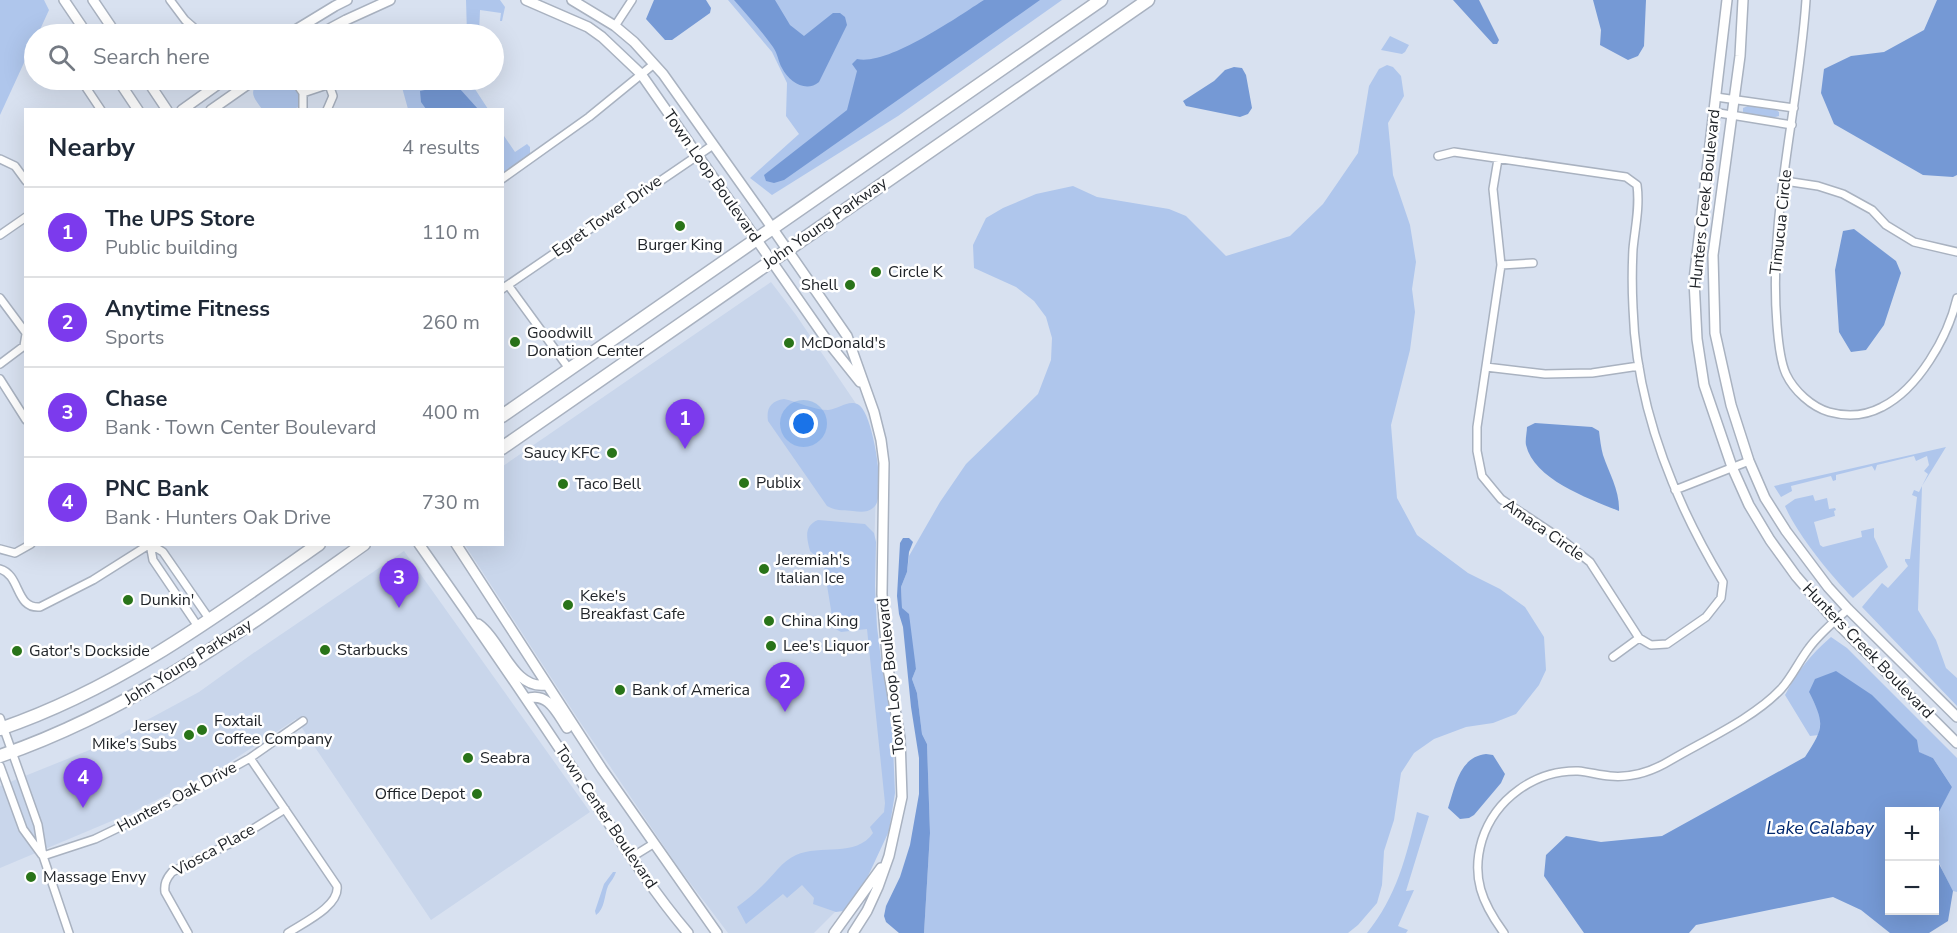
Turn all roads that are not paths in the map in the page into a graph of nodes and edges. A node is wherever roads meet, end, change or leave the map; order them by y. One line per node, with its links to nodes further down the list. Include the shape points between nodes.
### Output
1 (64, 0): 14 (street)
2 (93, 0): 15 (street)
3 (170, 0): 16 (street)
4 (347, 0): 17 (street)
5 (390, 0): 18 (street)
6 (526, 0): 21 (street, Town Loop Boulevard, via 588,27)
7 (572, 0): 19 (street, Town Loop Boulevard)
8 (632, 0): 19 (street)
9 (1101, 0): 53 (highway, John Young Parkway)
10 (1148, 0): 56 (highway, John Young Parkway)
11 (1727, 0): 31 (street, Hunters Creek Boulevard)
12 (1743, 0): 32 (street, Hunters Creek Boulevard)
13 (1806, 0): 40 (street, Timucua Circle)
14 (80, 24)
15 (109, 24)
16 (190, 24)
17 (306, 24)
18 (339, 24)
19 (615, 26): 20 (street, Town Loop Boulevard)
20 (654, 64): 21 (street); 44 (street, Town Loop Boulevard)
21 (641, 74): 45 (street, Town Loop Boulevard); 50 (street)
22 (87, 90): 33 (street)
23 (125, 90): 34 (street)
24 (154, 90): 35 (street)
25 (210, 90): 36 (street)
26 (240, 90): 37 (street)
27 (301, 90): 30 (street)
28 (309, 90): 30 (street)
29 (331, 90): 39 (street, via 333,96)
30 (303, 93): 38 (street)
31 (1716, 97): 32 (street); 41 (street, Hunters Creek Boulevard)
32 (1733, 100): 40 (street); 42 (street, Hunters Creek Boulevard)
33 (99, 108)
34 (137, 108)
35 (166, 108)
36 (185, 108)
37 (215, 108)
38 (303, 108)
39 (328, 108)
40 (1794, 108): 43 (street, Timucua Circle)
41 (1713, 112): 42 (street); 78 (street, Hunters Creek Boulevard, via 1694,280 1697,339 1704,385)
42 (1731, 116): 43 (street); 77 (street, Hunters Creek Boulevard, via 1713,255 1715,333 1731,405)
43 (1792, 125): 51 (street, Timucua Circle)
44 (713, 145): 45 (street, Egret Tower Drive); 53 (street, Town Loop Boulevard)
45 (698, 154): 55 (street, Town Loop Boulevard); 61 (street, Egret Tower Drive)
46 (1438, 156): 48 (street, via 1454,152)
47 (0, 159): 49 (street, via 15,166)
48 (1498, 159): 60 (street, Amaca Circle, via 1493,189); 69 (street, via 1626,177 1637,186 1633,309)
49 (24, 178)
50 (504, 178)
51 (1785, 181): 57 (street, via 1843,194 1914,242); 63 (street, Timucua Circle, via 1776,250 1778,335 1786,374 1803,397 1822,410 1845,416 1874,411 1896,400 1939,346)
52 (24, 218): 54 (street)
53 (773, 229): 55 (highway, John Young Parkway); 56 (street, Town Loop Boulevard)
54 (0, 235)
55 (756, 240): 58 (street, Town Loop Boulevard); 71 (highway, John Young Parkway)
56 (787, 249): 58 (highway, John Young Parkway); 66 (street, Town Loop Boulevard)
57 (1957, 252)
58 (771, 261): 65 (street, Town Loop Boulevard); 76 (highway, John Young Parkway)
59 (1533, 263): 60 (street)
60 (1501, 265): 70 (street, Amaca Circle)
61 (505, 287): 71 (street)
62 (0, 298): 64 (street)
63 (1957, 298)
64 (24, 331)
65 (822, 332): 66 (street, via 831,337); 73 (street, Town Loop Boulevard)
66 (847, 336): 73 (street, Town Loop Boulevard)
67 (24, 346): 68 (street)
68 (0, 364)
69 (1639, 366): 70 (street, via 1545,374); 79 (street, via 1652,430)
70 (1486, 367): 95 (street, Amaca Circle, via 1477,427 1482,476 1501,499 1590,562)
71 (570, 370): 74 (highway, John Young Parkway)
72 (0, 379): 75 (street)
73 (865, 388): 111 (street, Town Loop Boulevard, via 884,464 882,594 888,668 900,738 902,797)
74 (504, 415)
75 (24, 417)
76 (504, 447)
77 (1749, 461): 78 (street); 90 (street, Hunters Creek Boulevard, via 1765,498 1786,531)
78 (1732, 467): 79 (street); 93 (street, Hunters Creek Boulevard, via 1770,540)
79 (1675, 490): 95 (street, via 1723,582 1721,598 1706,616 1667,644 1651,645)
80 (27, 546): 88 (street, via 15,553)
81 (147, 546): 89 (street, via 40,607 25,602 12,577)
82 (150, 546): 94 (street, via 153,560)
83 (153, 546): 91 (street, via 163,552)
84 (316, 546): 91 (highway, John Young Parkway)
85 (361, 546): 103 (highway, John Young Parkway, via 240,631 146,690)
86 (420, 546): 92 (street, Town Center Boulevard)
87 (457, 546): 97 (street, Town Center Boulevard)
88 (0, 549)
89 (0, 569)
90 (1848, 609): 93 (street); 99 (street, Hunters Creek Boulevard)
91 (210, 620): 94 (highway, John Young Parkway)
92 (473, 621): 97 (street, Town Center Boulevard, via 488,631 517,675 527,683); 98 (street, Town Center Boulevard)
93 (1835, 621): 102 (street, Hunters Creek Boulevard); 120 (street, via 1763,706 1658,768 1634,775 1559,773 1517,790 1503,803 1487,824 1477,858 1484,900)
94 (199, 628): 101 (highway, John Young Parkway, via 106,683 67,702)
95 (1639, 638): 96 (street)
96 (1613, 657)
97 (546, 685): 107 (street, Town Center Boulevard)
98 (526, 699): 107 (street, Town Center Boulevard, via 544,698 584,754); 112 (street, Town Center Boulevard)
99 (1957, 717)
100 (303, 721): 105 (street, Hunters Oak Drive)
101 (1, 725): 103 (street)
102 (1957, 743)
103 (13, 752): 104 (highway, John Young Parkway); 110 (street, via 38,825)
104 (0, 756)
105 (249, 758): 108 (street); 110 (street, Hunters Oak Drive, via 128,824)
106 (0, 766): 110 (street, via 23,829)
107 (602, 769): 109 (street, Town Center Boulevard)
108 (285, 809): 114 (street, Viosca Place, via 167,877 165,892); 115 (street, via 338,891 331,904)
109 (652, 844): 112 (street); 117 (street, Town Center Boulevard)
110 (43, 856): 113 (street)
111 (888, 856): 118 (street, Town Loop Boulevard); 119 (street, Town Loop Boulevard, via 867,911)
112 (632, 857): 116 (street, Town Center Boulevard)
113 (69, 933)
114 (188, 933)
115 (288, 933)
116 (688, 933)
117 (717, 933)
118 (834, 933)
119 (853, 933)
120 (1504, 933)

